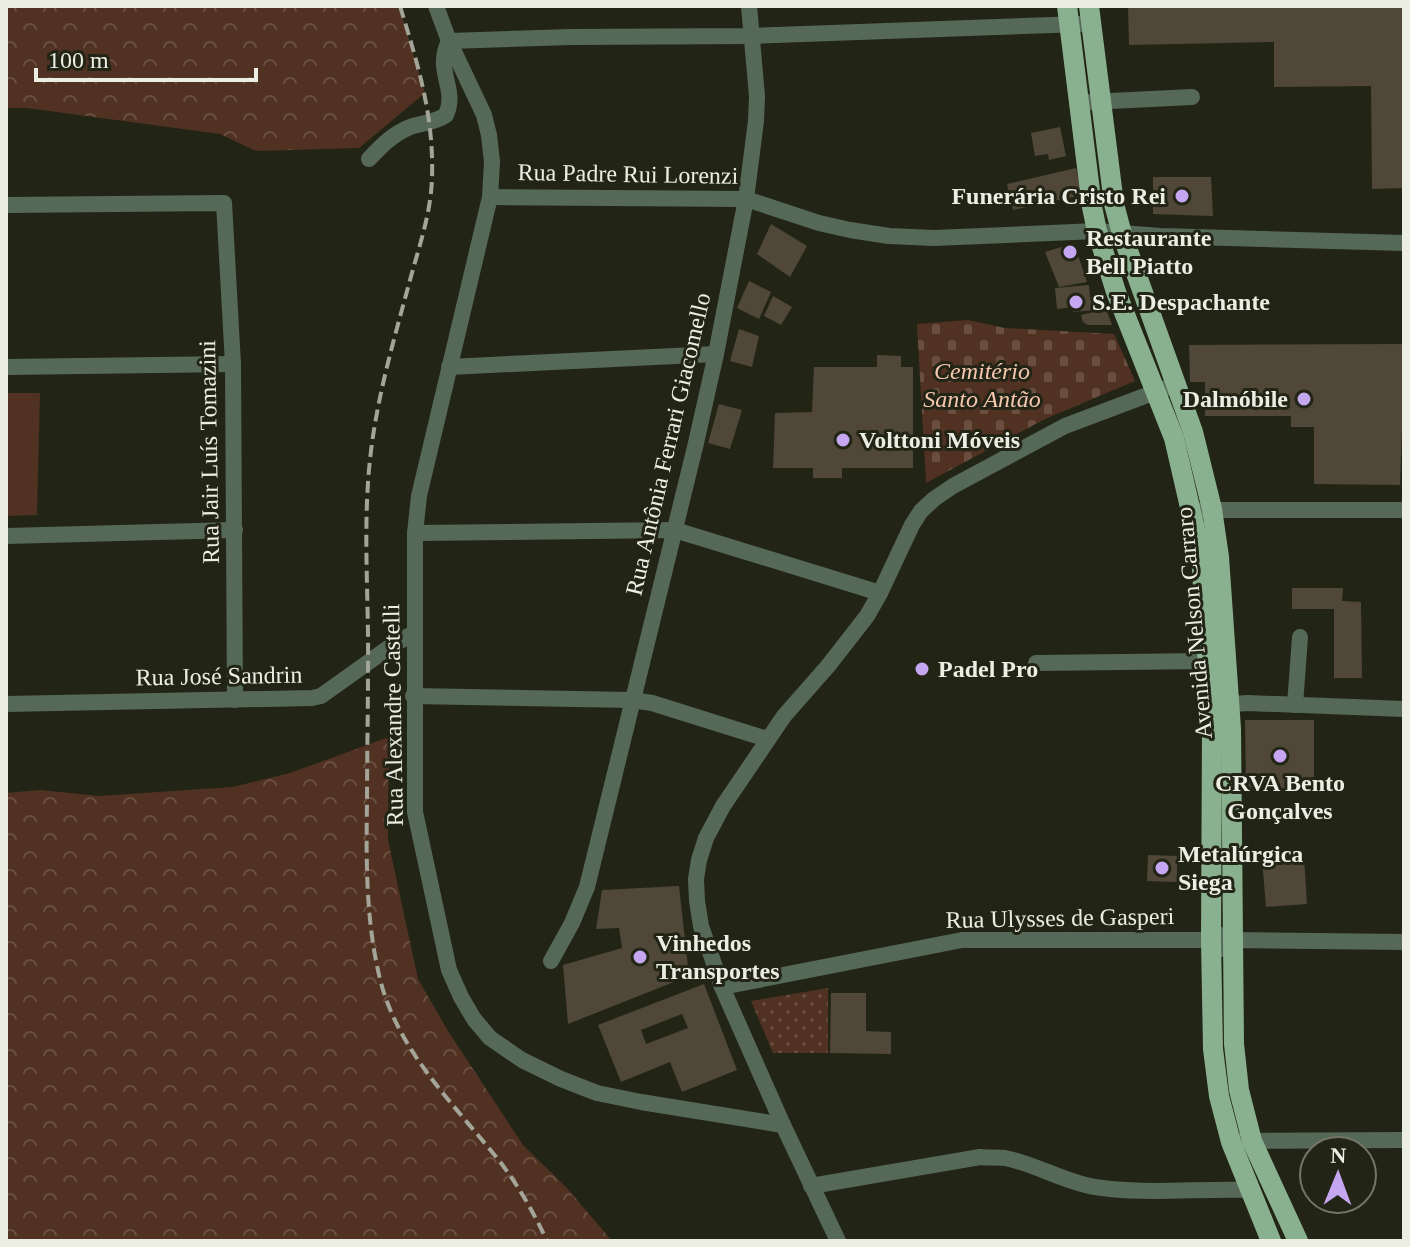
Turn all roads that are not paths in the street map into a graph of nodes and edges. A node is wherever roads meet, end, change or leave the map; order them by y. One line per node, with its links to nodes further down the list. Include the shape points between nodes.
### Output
1 (436, 6): 6 (street, Rua Alexandre Castelli)
2 (749, 6): 5 (street, Rua Antônia Ferrari Giacomello)
3 (1090, 14): 4 (street); 8 (main road, Avenida Nelson Carraro)
4 (1068, 15): 5 (street); 8 (main road, Avenida Nelson Carraro)
5 (751, 36): 6 (street); 11 (street, Rua Antônia Ferrari Giacomello, via 757,96)
6 (449, 41): 9 (street, via 442,57 450,101 446,115 400,131); 10 (street, Rua Alexandre Castelli, via 484,115 492,162)
7 (1192, 97): 8 (street)
8 (1090, 102): 13 (main road, Avenida Nelson Carraro); 14 (main road, Avenida Nelson Carraro)
9 (369, 159)
10 (490, 197): 11 (street, Rua Padre Rui Lorenzi); 19 (street, Rua Alexandre Castelli)
11 (746, 199): 13 (street, Rua Padre Rui Lorenzi, via 819,223 889,236); 16 (street, Rua Antônia Ferrari Giacomello)
12 (6, 205): 17 (street, Rua Jair Luís Tomazini, via 224,203)
13 (1097, 231): 14 (street, Rua Padre Rui Lorenzi); 21 (main road, Avenida Nelson Carraro)
14 (1122, 234): 15 (street, Rua Padre Rui Lorenzi); 20 (main road, Avenida Nelson Carraro)
15 (1404, 243)
16 (716, 354): 19 (street); 26 (street, Rua Antônia Ferrari Giacomello)
17 (233, 364): 18 (street); 25 (street, Rua Jair Luís Tomazini)
18 (6, 367)
19 (449, 367): 27 (street, Rua Alexandre Castelli)
20 (1177, 384): 21 (street); 22 (main road, Avenida Nelson Carraro)
21 (1157, 392): 22 (main road, Avenida Nelson Carraro); 29 (street, via 1065,426 934,499 912,525)
22 (1184, 435): 23 (main road, Avenida Nelson Carraro)
23 (1202, 510): 24 (street); 30 (main road, Avenida Nelson Carraro, via 1219,557)
24 (1404, 510)
25 (235, 530): 28 (street); 36 (street, Rua Jair Luís Tomazini)
26 (675, 530): 27 (street); 29 (street); 37 (street, Rua Antônia Ferrari Giacomello)
27 (415, 533): 31 (street, Rua Alexandre Castelli)
28 (6, 536)
29 (880, 593): 43 (street, via 852,636)
30 (1215, 617): 33 (main road, Avenida Nelson Carraro); 39 (main road, Avenida Nelson Carraro)
31 (414, 633): 35 (street, Rua Alexandre Castelli); 36 (street, Rua José Sandrin, via 321,696)
32 (1300, 637): 40 (street)
33 (1208, 661): 34 (street); 39 (main road, Avenida Nelson Carraro)
34 (1036, 663)
35 (413, 696): 37 (street); 49 (street, Rua Alexandre Castelli, via 415,812 449,970 467,1008 490,1038 522,1060 597,1093)
36 (235, 700): 38 (street, Rua José Sandrin)
37 (632, 700): 43 (street); 47 (street, Rua Antônia Ferrari Giacomello, via 587,887)
38 (6, 704)
39 (1220, 705): 40 (street); 42 (main road, Avenida Nelson Carraro)
40 (1295, 705): 41 (street)
41 (1404, 709)
42 (1222, 729): 44 (main road, Avenida Nelson Carraro); 45 (main road, Avenida Nelson Carraro)
43 (767, 739): 48 (street, via 723,806 699,860 701,926)
44 (1211, 940): 45 (street, Rua Ulysses de Gasperi, via 1225,932); 48 (street, Rua Ulysses de Gasperi, via 962,940); 52 (main road, Avenida Nelson Carraro, via 1213,1049)
45 (1233, 940): 46 (street, Rua Ulysses de Gasperi); 51 (main road, Avenida Nelson Carraro, via 1236,1059)
46 (1404, 942)
47 (551, 961)
48 (722, 987): 49 (street)
49 (783, 1125): 53 (street)
50 (1404, 1140): 51 (street)
51 (1252, 1141): 52 (street); 54 (main road, Avenida Nelson Carraro)
52 (1231, 1142): 55 (main road, Avenida Nelson Carraro)
53 (811, 1186): 55 (street, via 980,1157 1005,1158 1092,1187); 56 (street)
54 (1273, 1189): 55 (main road); 58 (main road, Avenida Nelson Carraro)
55 (1251, 1190): 57 (main road, Avenida Nelson Carraro)
56 (838, 1241)
57 (1271, 1241)
58 (1298, 1241)

